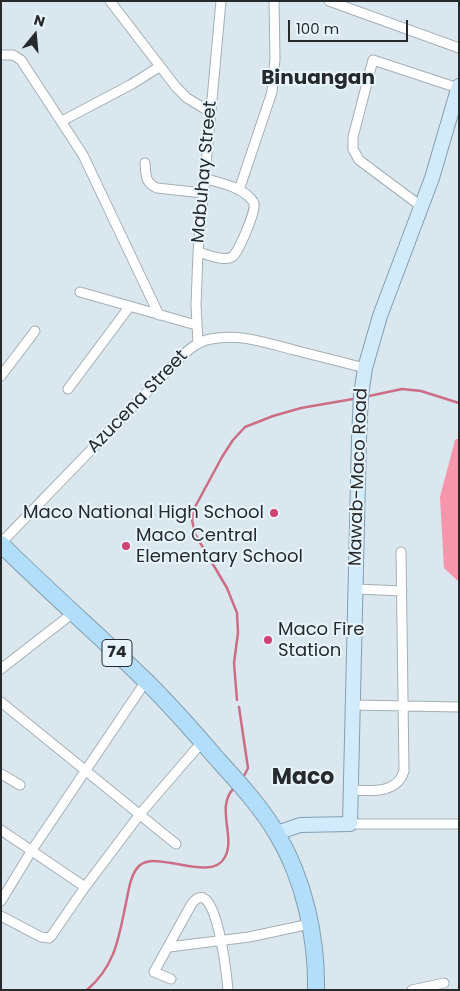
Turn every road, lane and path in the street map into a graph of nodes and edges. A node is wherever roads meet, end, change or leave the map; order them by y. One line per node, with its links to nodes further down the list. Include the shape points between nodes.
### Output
1 (110, 1): 7 (street)
2 (221, 1): 9 (street, Mabuhay Street)
3 (274, 1): 13 (street, via 272,92)
4 (329, 1): 5 (street)
5 (459, 48)
6 (1, 56): 10 (street, via 14,55 21,60)
7 (159, 67): 9 (street, via 186,98); 10 (street)
8 (458, 87): 15 (main road, Mawab-Maco Road); 15 (street, via 373,60 353,136 353,149 359,160)
9 (210, 112): 12 (street, Mabuhay Street)
10 (62, 121): 19 (street, via 83,154)
11 (145, 163): 14 (street, via 146,180 151,185)
12 (204, 178): 13 (street); 14 (street, Mabuhay Street)
13 (239, 190): 16 (street, via 250,197 254,211 235,254 226,259)
14 (203, 193): 16 (street, Mabuhay Street)
15 (422, 207): 23 (main road, Mawab-Maco Road, via 380,316)
16 (198, 252): 20 (street, Mabuhay Street)
17 (80, 292): 18 (street)
18 (130, 306): 19 (street); 25 (street)
19 (160, 314): 20 (street)
20 (196, 325): 22 (street, Mabuhay Street)
21 (35, 331): 24 (street)
22 (198, 343): 23 (street, Azucena Street, via 224,337 238,338); 26 (street, Azucena Street, via 179,359)
23 (365, 368): 28 (main road, Mawab-Maco Road, via 360,412)
24 (1, 376)
25 (68, 389)
26 (3, 548): 30 (highway, 74)
27 (401, 552): 29 (street)
28 (356, 589): 29 (street); 34 (main road, Mawab-Maco Road)
29 (402, 591): 35 (street)
30 (74, 613): 31 (street); 32 (highway, 74)
31 (1, 669)
32 (146, 681): 37 (highway, 74); 38 (street)
33 (1, 702): 38 (street)
34 (353, 705): 35 (street); 41 (main road, Mawab-Maco Road)
35 (403, 706): 36 (street); 41 (street, via 402,778 387,789)
36 (459, 707)
37 (202, 742): 42 (street); 46 (highway, 74)
38 (86, 770): 42 (street); 48 (street)
39 (1, 774): 40 (street)
40 (20, 785)
41 (351, 790): 43 (main road, Mawab-Maco Road)
42 (140, 814): 47 (street); 49 (street)
43 (350, 824): 44 (street); 46 (main road, via 300,825)
44 (459, 824)
45 (1, 830): 48 (street)
46 (277, 833): 52 (highway, 74, via 296,876)
47 (176, 844)
48 (32, 850): 49 (street); 50 (street)
49 (85, 887): 51 (street, via 48,938 41,938)
50 (1, 901)
51 (1, 916)
52 (310, 924): 53 (street); 58 (highway, 74)
53 (222, 941): 54 (street); 54 (street, via 210,904 197,898); 57 (street)
54 (169, 946): 55 (street, via 154,972)
55 (171, 979)
56 (444, 983): 59 (street)
57 (228, 989)
58 (316, 990)
59 (412, 990)

